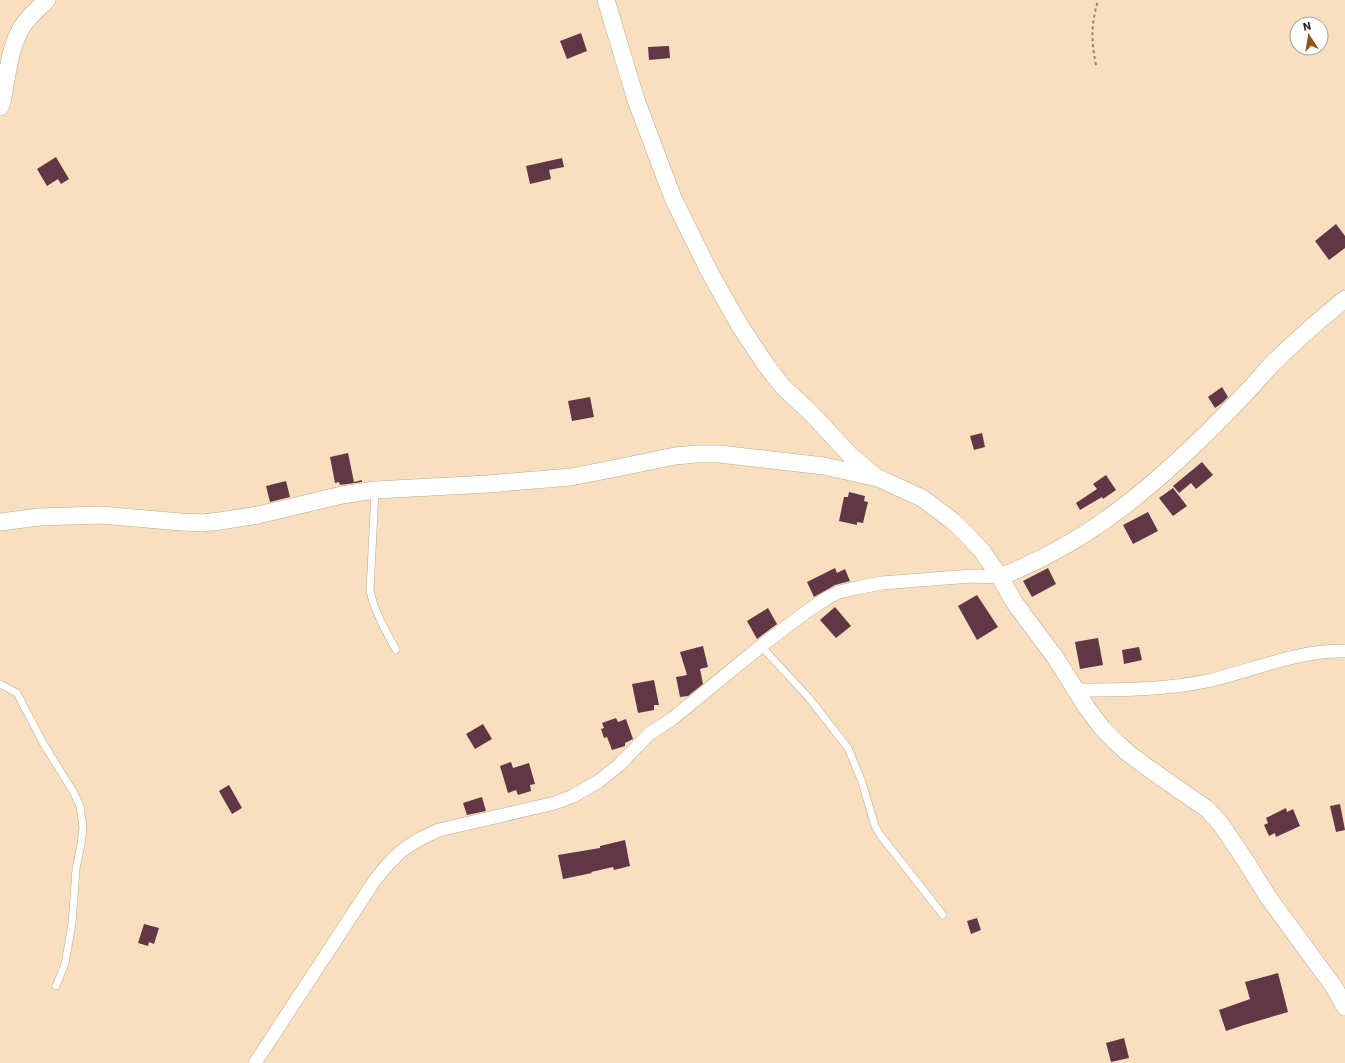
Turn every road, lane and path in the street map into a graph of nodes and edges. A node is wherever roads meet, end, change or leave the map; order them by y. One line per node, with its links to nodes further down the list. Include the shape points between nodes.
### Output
1 (47, 0): 5 (street, via 32,14 17,37)
2 (606, 0): 7 (street, via 636,100 673,198 710,273 740,326 783,387 850,455)
3 (1098, 0): 4 (path, via 1092,29)
4 (1096, 65)
5 (0, 107)
6 (1345, 299): 10 (street, via 1275,361 1191,448 1120,510 1038,561)
7 (876, 477): 8 (street, via 809,464 719,454 696,454 570,477); 10 (street, via 922,498 940,510 982,551)
8 (375, 490): 9 (street, via 342,495 258,515 202,523 101,515); 12 (lane, via 370,591 381,622)
9 (0, 522)
10 (1000, 577): 11 (street, via 971,576 882,583 839,592 806,612); 15 (street, via 1014,602 1055,657)
11 (761, 646): 16 (lane, via 809,698 848,748 862,782 875,826); 19 (street, via 672,719 649,734 619,765 588,788 555,803 439,830 404,848 375,880)
12 (396, 650)
13 (1345, 651): 15 (street, via 1303,654 1211,680 1186,684 1156,688)
14 (0, 684): 17 (lane, via 17,694 80,806 83,827 76,869 72,924 65,964)
15 (1075, 690): 18 (street, via 1086,708 1116,742 1207,809 1220,823 1268,897 1334,987)
16 (943, 915)
17 (56, 986)
18 (1345, 1007)
19 (255, 1063)

